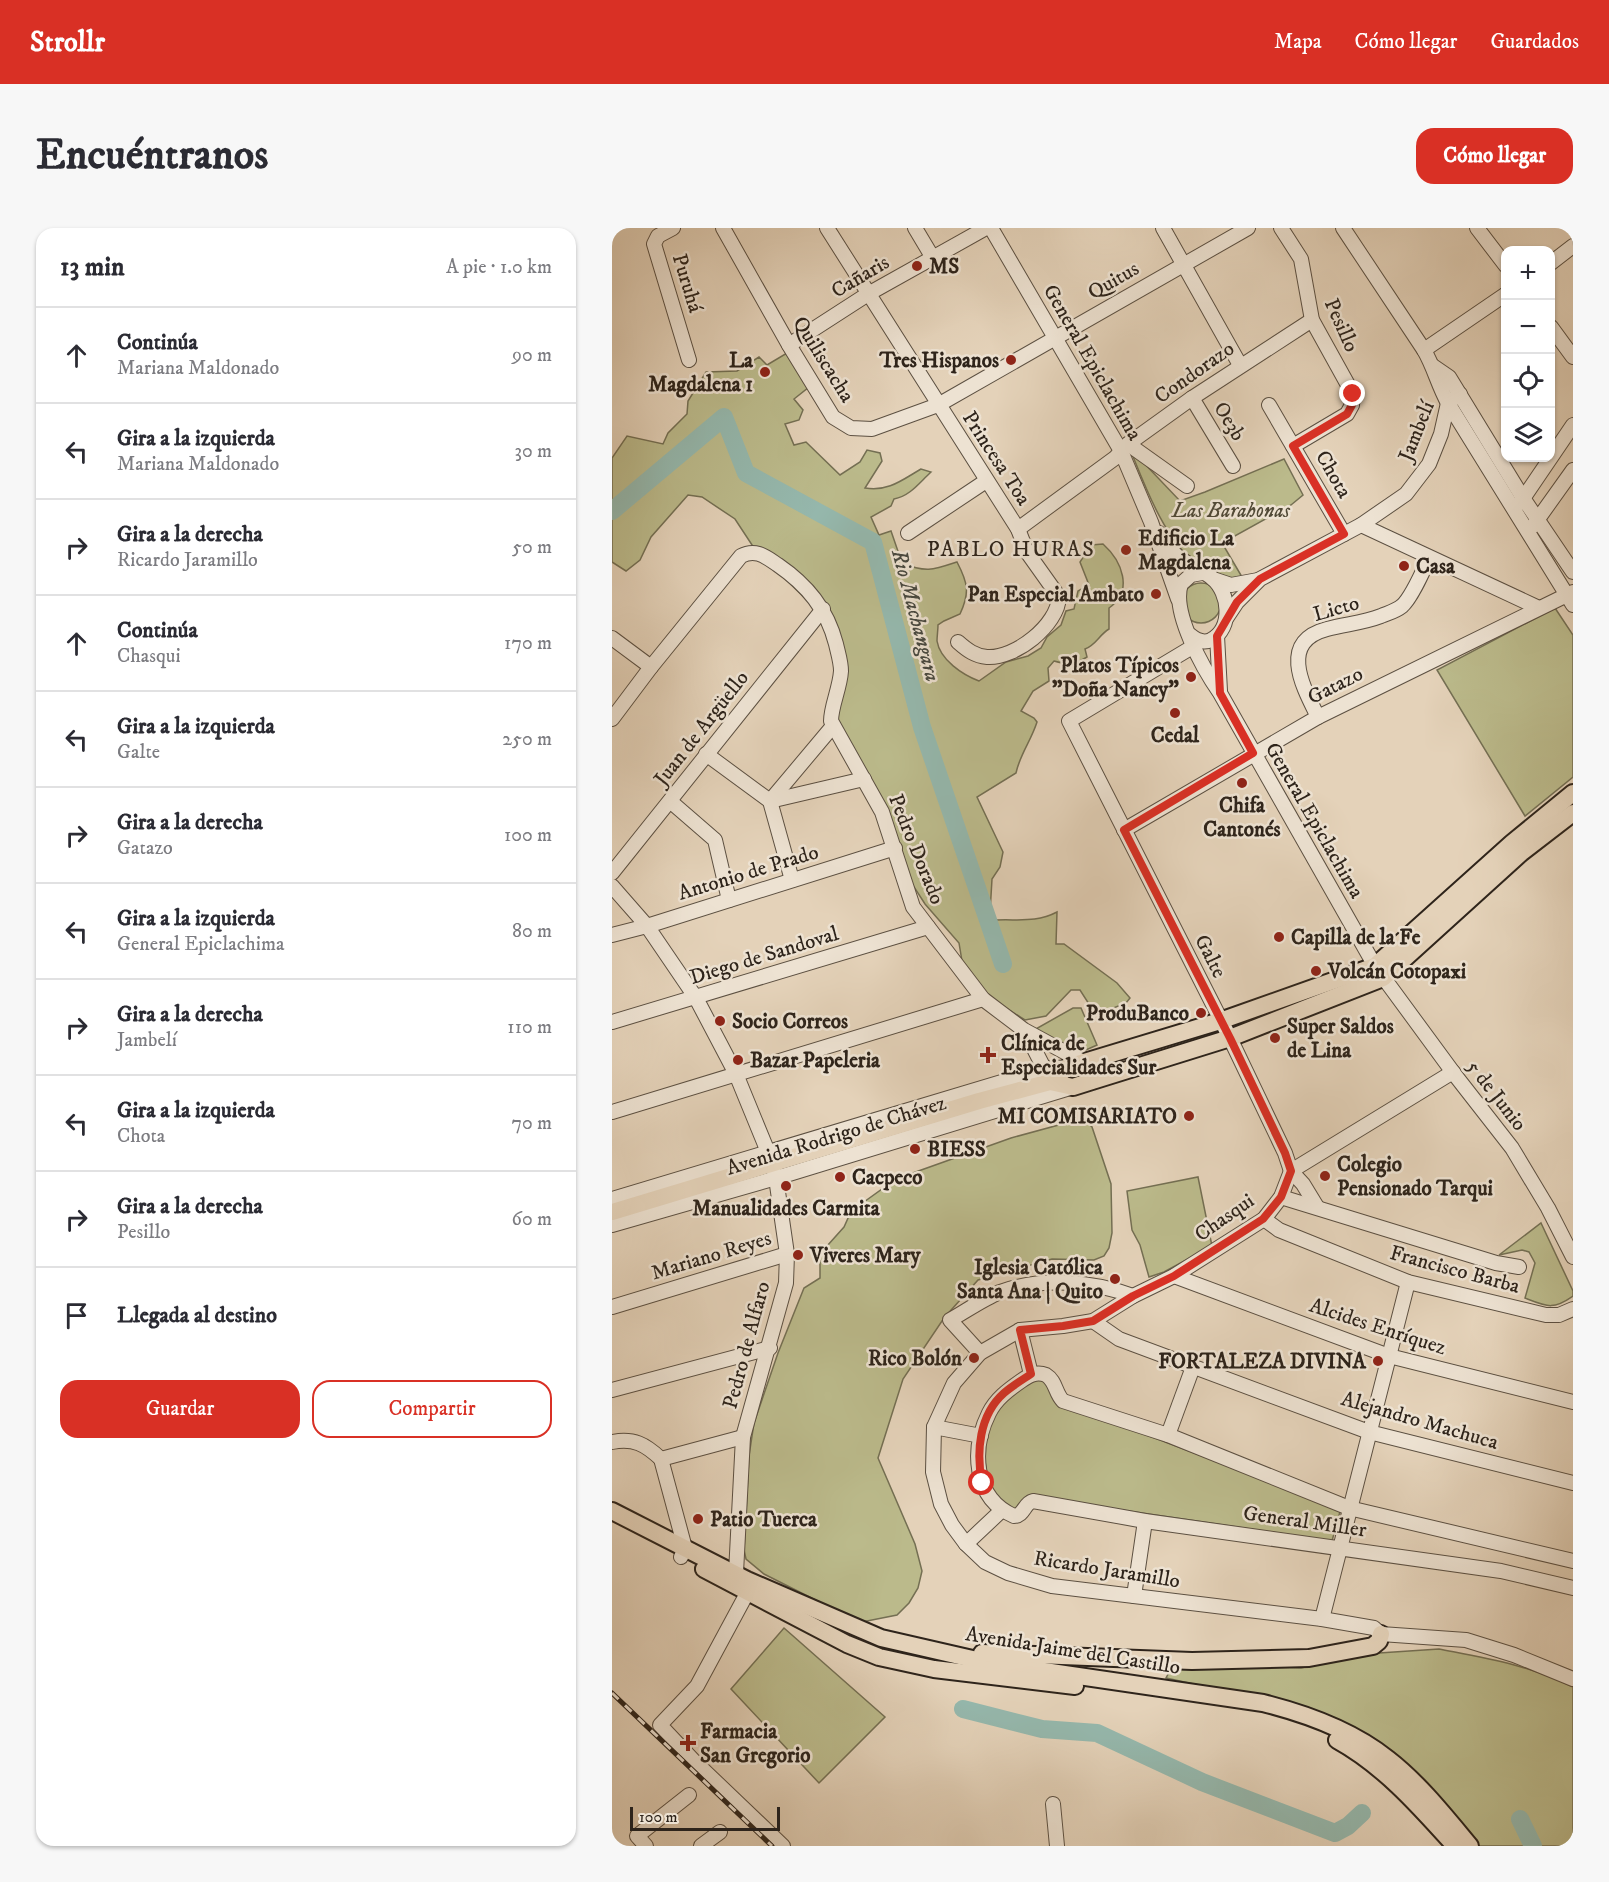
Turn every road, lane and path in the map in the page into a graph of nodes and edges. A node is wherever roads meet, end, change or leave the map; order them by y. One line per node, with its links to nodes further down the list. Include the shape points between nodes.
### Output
1 (673, 228): 25 (street, Puruhá, via 658,236 654,244)
2 (723, 228): 22 (street, Quiliscacha)
3 (827, 228): 17 (street, Princesa Toa)
4 (915, 228): 13 (street)
5 (986, 228): 13 (street, Cañaris)
6 (991, 228): 21 (street, General Epiclachima)
7 (1163, 228): 16 (street)
8 (1248, 228): 16 (street, Quitus)
9 (1281, 228): 19 (street, Pesillo, via 1301,260)
10 (1342, 228): 23 (street)
11 (1477, 228): 14 (street)
12 (1573, 246): 15 (street)
13 (933, 258): 17 (street, Cañaris)
14 (1501, 259)
15 (1555, 259)
16 (1184, 263): 21 (street, Quitus); 26 (street)
17 (868, 294): 22 (street, Cañaris); 31 (street, Princesa Toa)
18 (1501, 297): 23 (street)
19 (1312, 320): 26 (street, Condorazo); 34 (street, Pesillo, via 1353,394 1352,405 1347,414)
20 (1555, 332): 24 (street)
21 (1056, 337): 31 (street, Quitus); 35 (street, General Epiclachima)
22 (789, 345): 31 (street, Quiliscacha, via 833,417 851,428 872,429)
23 (1424, 350): 27 (street)
24 (1573, 357)
25 (689, 360)
26 (1240, 365): 29 (street, Condorazo)
27 (1433, 366): 28 (street, via 1449,377); 30 (street, via 1438,386)
28 (1460, 394): 30 (street, Jambelí); 40 (street)
29 (1192, 398): 35 (street, Condorazo); 36 (street, Oe3b)
30 (1448, 402): 41 (street); 44 (street, Jambelí, via 1430,464 1406,494)
31 (938, 405): 38 (street, Princesa Toa)
32 (1269, 405): 34 (street, Chota)
33 (1573, 425): 40 (street)
34 (1293, 446): 48 (street, Chota)
35 (1124, 448): 39 (street); 43 (street, General Epiclachima); 45 (street, Condorazo)
36 (1233, 466)
37 (1573, 470): 42 (street)
38 (986, 481): 45 (street, Princesa Toa); 46 (street)
39 (1187, 486)
40 (1524, 498): 41 (street); 42 (street)
41 (1514, 512): 47 (street)
42 (1538, 519): 47 (street); 50 (street)
43 (1150, 522): 51 (street, General Epiclachima, via 1176,555); 54 (street, General Epiclachima)
44 (1361, 525): 48 (street, Jambelí); 49 (street)
45 (1018, 529): 61 (street, Princesa Toa, via 1027,552 1059,597 1055,615 1022,646 1004,655 987,657 970,652)
46 (908, 533)
47 (1528, 533): 53 (street)
48 (1344, 534): 52 (street, Jambelí)
49 (1430, 558): 55 (street); 64 (street, Licto, via 1403,606 1366,622 1316,633 1306,641 1297,666)
50 (1573, 572)
51 (1207, 576): 52 (street, Jambelí, via 1231,585); 54 (street, via 1191,575 1181,584); 57 (street, via 1220,588)
52 (1260, 579): 57 (street, Jambelí)
53 (1571, 598): 55 (street, Gatazo)
54 (1178, 601): 60 (street)
55 (1539, 608): 64 (street, Gatazo)
56 (823, 609): 62 (street, via 796,578 762,554 741,556); 66 (street, via 841,665 831,717); 68 (street, Juan de Argüello)
57 (1227, 617): 58 (street)
58 (1217, 636): 60 (street, via 1209,642); 63 (street, General Epiclachima)
59 (612, 638): 62 (street)
60 (1192, 641): 63 (street, General Epiclachima); 74 (street, Galte, via 1069,721)
61 (958, 642)
62 (651, 667): 65 (street)
63 (1220, 693): 67 (street, General Epiclachima)
64 (1318, 717): 67 (street, Gatazo)
65 (612, 719)
66 (833, 726): 69 (street, Pedro Dorado); 72 (street)
67 (1253, 753): 74 (street, Gatazo); 83 (street, General Epiclachima)
68 (706, 754): 71 (street, Juan de Argüello); 72 (street)
69 (864, 779): 72 (street); 75 (street, Pedro Dorado)
70 (1573, 793): 83 (main road, Avenida Rodrigo de Chávez, via 1512,843)
71 (670, 801): 76 (street, Juan de Argüello); 79 (street, via 715,840)
72 (770, 801): 77 (street)
73 (1573, 813): 83 (main road, Avenida Rodrigo de Chávez)
74 (1124, 830): 86 (street, Galte)
75 (895, 848): 77 (street, Antonio de Prado); 81 (street, Pedro Dorado, via 913,907)
76 (612, 873)
77 (792, 880): 79 (street, Antonio de Prado)
78 (612, 886): 80 (street, Pedro de Alfaro)
79 (729, 900): 80 (street, Antonio de Prado)
80 (647, 926): 82 (street, Antonio de Prado); 84 (street, Pedro de Alfaro)
81 (928, 927): 84 (street, Diego de Sandoval); 85 (street, Pedro Dorado)
82 (612, 935)
83 (1379, 972): 86 (main road, Avenida Rodrigo de Chávez); 89 (main road, Avenida Rodrigo de Chávez); 91 (street, 5 de Junio)
84 (696, 998): 87 (street, Diego de Sandoval); 92 (street, Pedro de Alfaro)
85 (983, 999): 88 (street, Pedro Dorado); 92 (street)
86 (1220, 1021): 89 (street, Galte); 90 (main road, Avenida Rodrigo de Chávez)
87 (612, 1022)
88 (1024, 1030): 90 (street, Pedro Dorado); 93 (street, Pedro Dorado)
89 (1230, 1038): 94 (main road, Avenida Rodrigo de Chávez); 97 (street, Galte)
90 (1075, 1065): 93 (main road, Avenida Rodrigo de Chávez)
91 (1453, 1072): 97 (street); 105 (street, 5 de Junio, via 1512,1148)
92 (736, 1074): 95 (street); 96 (street, Pedro de Alfaro)
93 (1048, 1076): 94 (main road, Avenida Rodrigo de Chávez); 96 (main road, Avenida Rodrigo de Chávez)
94 (1073, 1087): 96 (street, Avenida Rodrigo de Chávez)
95 (612, 1112)
96 (772, 1165): 99 (street, Avenida Rodrigo de Chávez); 101 (main road, Avenida Rodrigo de Chávez); 103 (street, Avenida Rodrigo de Chávez); 104 (street, Pedro de Alfaro)
97 (1291, 1171): 98 (street, Chasqui); 100 (street, Galte)
98 (1281, 1197): 100 (street); 102 (street, Chasqui)
99 (612, 1199)
100 (1317, 1207): 106 (street)
101 (612, 1212)
102 (1263, 1219): 107 (street, Chasqui); 108 (street, Francisco Barba, via 1279,1230)
103 (612, 1225)
104 (787, 1254): 110 (street, Mariano Reyes); 114 (street, Pedro de Alfaro, via 784,1295)
105 (1573, 1257)
106 (1519, 1268)
107 (1174, 1276): 109 (street, Chasqui); 116 (street, Alcides Enríquez)
108 (1408, 1282): 111 (street, Francisco Barba, via 1546,1315); 116 (street)
109 (1133, 1296): 112 (street, Chasqui); 115 (street, via 1106,1287 1069,1284 1034,1285 999,1293 950,1320)
110 (612, 1306)
111 (1573, 1309)
112 (1093, 1321): 113 (street, Ricardo Jaramillo); 117 (street, Alejandro Machuca, via 1119,1339)
113 (1020, 1330): 115 (street, Ricardo Jaramillo); 118 (street)
114 (770, 1347): 119 (street); 125 (street, Pedro de Alfaro)
115 (980, 1353): 121 (street, Ricardo Jaramillo, via 950,1390)
116 (1389, 1356): 120 (street, Alcides Enríquez); 122 (street)
117 (1193, 1367): 122 (street, Alejandro Machuca); 123 (street)
118 (1031, 1374): 123 (street, General Miller, via 1044,1374 1053,1381 1063,1401); 124 (street, via 1004,1393 989,1412)
119 (612, 1390)
120 (1573, 1402)
121 (934, 1427): 124 (street); 134 (street, Ricardo Jaramillo, via 933,1472 941,1504)
122 (1369, 1432): 128 (street, Alejandro Machuca); 129 (street)
123 (1168, 1435): 129 (street, General Miller)
124 (981, 1436): 131 (street, via 978,1465 982,1483)
125 (744, 1437): 127 (street); 138 (street, Pedro de Alfaro)
126 (612, 1442): 127 (street, via 639,1442)
127 (661, 1459): 136 (street)
128 (1573, 1483)
129 (1349, 1508): 135 (street); 137 (street, General Miller)
130 (612, 1510): 136 (main road, Avenida Jaime del Castillo)
131 (1001, 1511): 132 (street, General Miller, via 1018,1516 1030,1502); 134 (street)
132 (1145, 1521): 135 (street, General Miller); 140 (street)
133 (612, 1523): 136 (main road, Avenida Jaime del Castillo)
134 (966, 1544): 140 (street, Ricardo Jaramillo, via 985,1562 1008,1573 1052,1586)
135 (1339, 1547): 139 (street, General Miller, via 1501,1571); 141 (street)
136 (683, 1552): 138 (main road, Avenida Jaime del Castillo)
137 (1573, 1562)
138 (742, 1584): 143 (main road, Avenida Jaime del Castillo, via 881,1638); 150 (street, Pedro de Alfaro, via 697,1686 660,1725); 152 (main road, Avenida Jaime del Castillo, via 847,1644 888,1659 959,1673 1249,1711 1304,1726 1366,1758 1410,1795)
139 (1573, 1588)
140 (1134, 1596): 141 (street, Ricardo Jaramillo)
141 (1322, 1619): 142 (street, Ricardo Jaramillo, via 1374,1628)
142 (1382, 1634): 143 (main road, via 1373,1646 1297,1658 1192,1661); 144 (street, Ricardo Jaramillo, via 1466,1640)
143 (943, 1651): 153 (main road, Avenida Jaime del Castillo, via 990,1663 1220,1695 1291,1710 1339,1729 1388,1758)
144 (1573, 1679)
145 (688, 1795): 148 (street)
146 (1053, 1804): 151 (street)
147 (720, 1832): 149 (street)
148 (641, 1841)
149 (701, 1846)
150 (783, 1846)
151 (1057, 1846)
152 (1455, 1846)
153 (1470, 1846)

